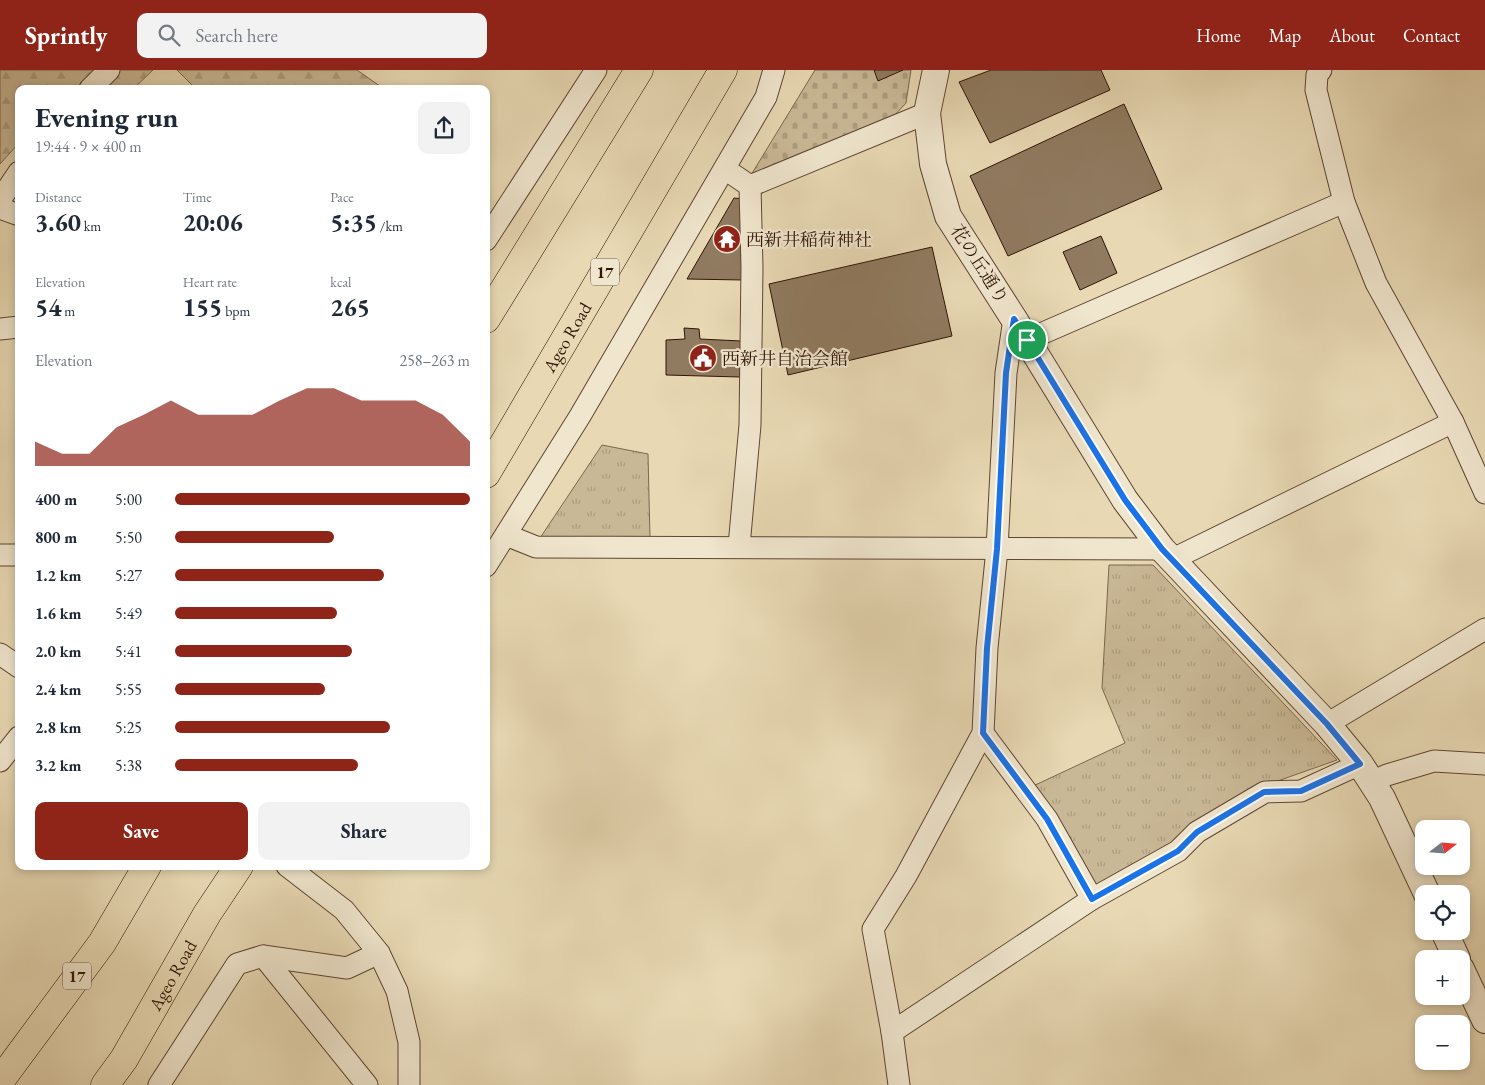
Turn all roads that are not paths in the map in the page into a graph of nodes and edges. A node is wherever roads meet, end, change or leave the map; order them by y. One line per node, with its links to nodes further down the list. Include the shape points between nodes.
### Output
1 (109, 70): 8 (street)
2 (596, 70): 17 (street)
3 (639, 70): 18 (highway)
4 (723, 70): 23 (highway, Ageo Road / 17)
5 (774, 70): 10 (street, via 766,96)
6 (936, 70): 9 (street, 花の丘通り)
7 (1321, 70): 14 (street, via 1317,75 1316,90)
8 (94, 85)
9 (927, 114): 12 (street); 21 (street, 花の丘通り, via 932,164 948,216)
10 (724, 169): 12 (street); 25 (street, via 580,416)
11 (15, 178): 13 (street)
12 (750, 186): 26 (street, via 750,425)
13 (0, 200)
14 (1344, 202): 21 (street); 22 (street, via 1376,283)
15 (0, 208): 16 (street)
16 (15, 214)
17 (490, 234)
18 (490, 312)
19 (15, 327): 20 (street)
20 (0, 329)
21 (1021, 330): 27 (street, via 1006,373); 29 (street, 花の丘通り, via 1125,500)
22 (1452, 422): 24 (street); 29 (street)
23 (490, 467)
24 (1485, 493)
25 (506, 535): 26 (street, via 536,546); 31 (street)
26 (739, 546): 27 (street)
27 (997, 549): 29 (street); 36 (street)
28 (0, 554): 30 (street)
29 (1167, 554): 35 (street, 花の丘通り)
30 (15, 555)
31 (490, 560)
32 (1485, 629): 35 (street)
33 (0, 654): 34 (street)
34 (15, 664)
35 (1327, 724): 40 (street, 花の丘通り)
36 (983, 733): 45 (street, via 1047,819); 50 (street, via 906,876 873,929)
37 (15, 742): 38 (street)
38 (0, 761)
39 (1485, 764): 40 (street, via 1434,761 1387,775)
40 (1366, 773): 44 (street, 花の丘通り); 45 (street, via 1301,791 1264,792 1197,832 1178,851)
41 (145, 870): 51 (highway, 17, via 102,943)
42 (236, 870): 52 (highway, Ageo Road, via 207,914)
43 (292, 870): 46 (street, via 344,910)
44 (1423, 885)
45 (1092, 899): 50 (street)
46 (379, 953): 47 (street, via 347,968); 56 (street, via 397,990 409,1042)
47 (263, 956): 54 (street, via 236,964); 55 (street)
48 (1470, 988): 49 (street)
49 (1485, 1020)
50 (892, 1032): 57 (street)
51 (5, 1067)
52 (124, 1072): 53 (highway, Ageo Road)
53 (105, 1085)
54 (159, 1085)
55 (367, 1085)
56 (409, 1085)
57 (899, 1085)

